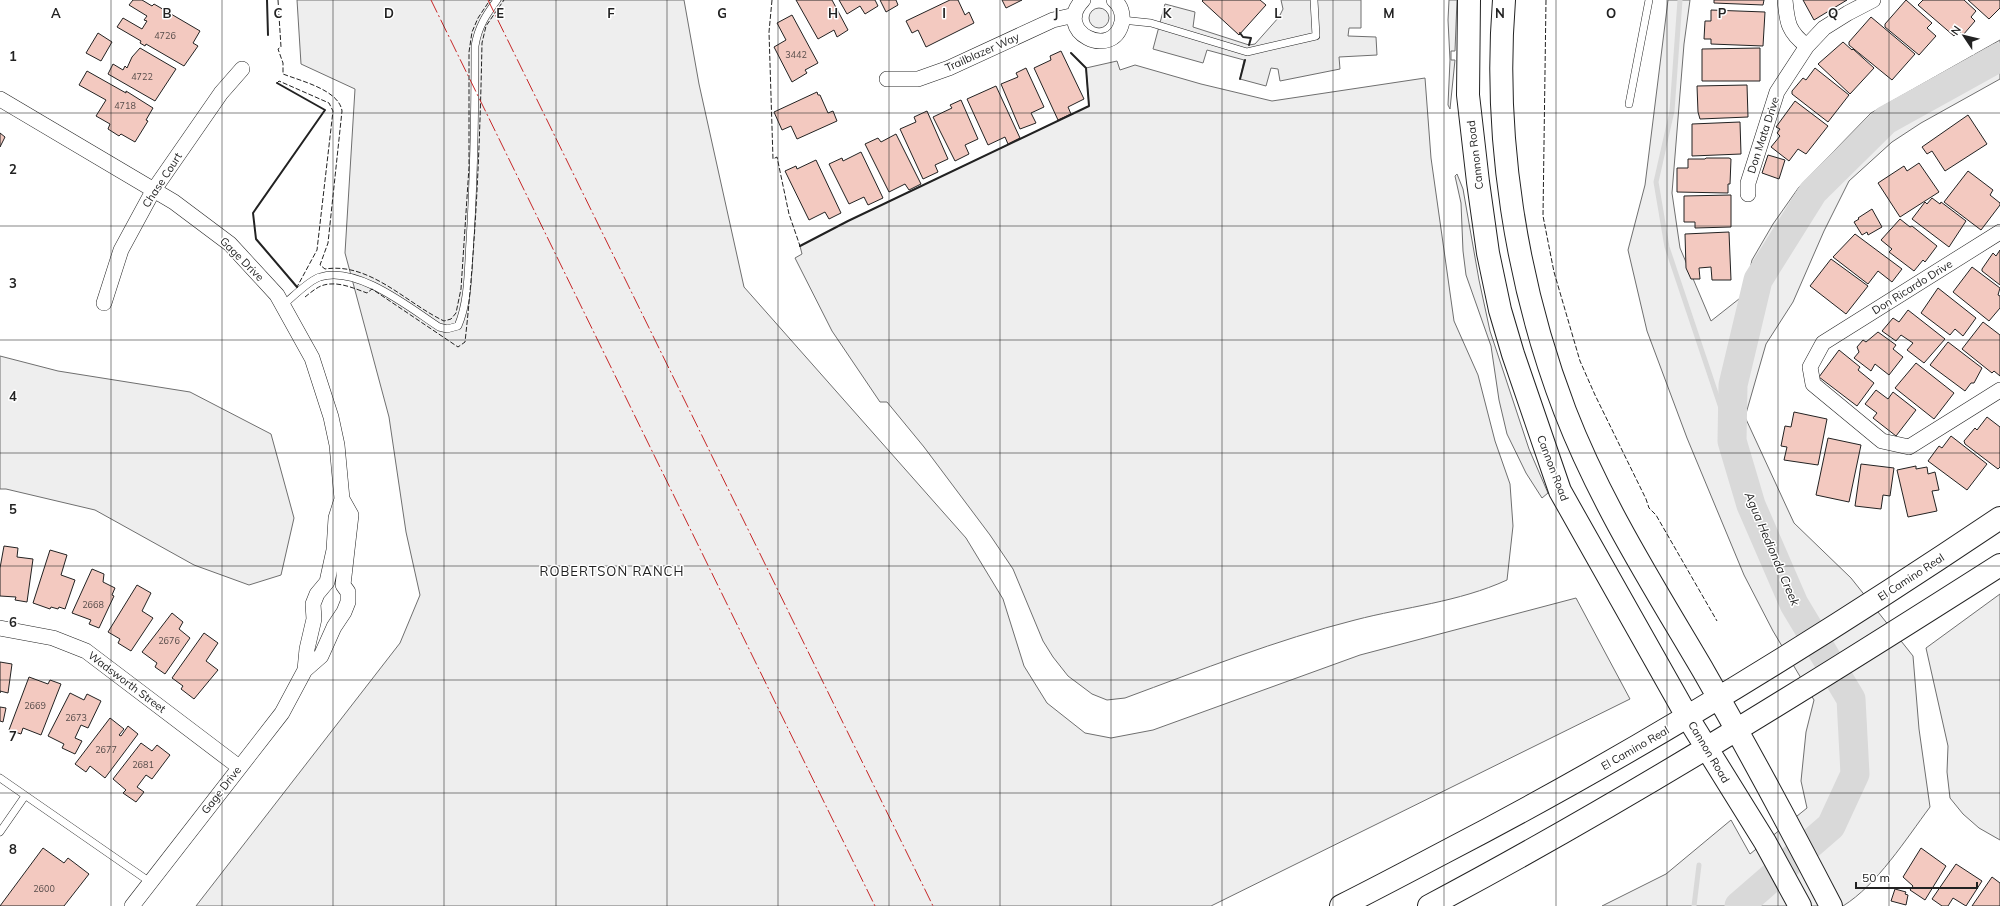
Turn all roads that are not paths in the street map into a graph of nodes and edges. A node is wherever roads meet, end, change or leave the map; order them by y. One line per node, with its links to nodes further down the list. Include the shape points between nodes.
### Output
1 (497, 0): 21 (lane, via 477,32 475,46 475,131 467,287 458,326 447,329 439,326 369,283 343,276 320,277)
2 (1083, 0): 10 (street)
3 (1314, 0): 11 (lane, via 1316,36 1247,52 1151,23)
4 (1469, 0): 31 (main road, Cannon Road, via 1468,96 1478,182 1488,253 1500,310 1513,354 1560,491)
5 (1504, 0): 30 (main road, via 1501,75 1508,180 1522,261 1542,346 1566,412 1622,535)
6 (1650, 0): 16 (lane)
7 (1785, 0): 12 (street, via 1788,24 1797,38)
8 (1873, 0): 12 (street, Don Mata Drive, via 1824,28)
9 (1117, 1): 11 (street)
10 (1075, 15): 11 (street, via 1078,30 1096,41 1104,41 1116,34); 14 (street, Trailblazer Way, via 1053,20 949,68 918,79)
11 (1122, 20)
12 (1807, 46): 18 (street, Don Mata Drive, via 1777,92 1748,183)
13 (242, 69): 17 (street, Chase Court, via 220,93)
14 (887, 79)
15 (0, 99): 17 (street, Gage Drive)
16 (1629, 104)
17 (153, 191): 20 (street, Chase Court, via 121,250); 21 (street, Gage Drive, via 174,202 230,244 277,295)
18 (1748, 194)
19 (2000, 232): 22 (street, Don Ricardo Drive, via 1823,343 1810,367 1813,384 1882,441 1909,447)
20 (104, 303)
21 (283, 305): 23 (street, Gage Drive, via 312,358 331,417 337,445)
22 (2000, 390)
23 (342, 500): 26 (street, Gage Drive, via 336,518 334,550); 27 (street, Gage Drive, via 351,515)
24 (2000, 518): 30 (main road, El Camino Real, via 1859,611)
25 (2000, 565): 32 (main road)
26 (327, 582): 27 (street); 29 (street, Gage Drive, via 313,604 314,619)
27 (343, 585): 29 (street, Gage Drive, via 348,592 344,612 321,656)
28 (0, 628): 34 (street, Wadsworth Street, via 53,638 86,651)
29 (305, 670): 34 (street, Gage Drive, via 282,713)
30 (1718, 698): 31 (main road, El Camino Real); 32 (main road)
31 (1688, 718): 33 (main road, Cannon Road); 40 (main road, El Camino Real, via 1570,785)
32 (1737, 731): 33 (main road); 43 (main road)
33 (1706, 748): 41 (main road, via 1490,874); 42 (main road, Cannon Road, via 1765,842)
34 (239, 767): 38 (street, Gage Drive)
35 (0, 778): 36 (lane)
36 (25, 796): 37 (lane); 38 (lane)
37 (0, 832)
38 (150, 882): 39 (street, Gage Drive)
39 (132, 906)
40 (1340, 906)
41 (1429, 906)
42 (1800, 906)
43 (1831, 906)

